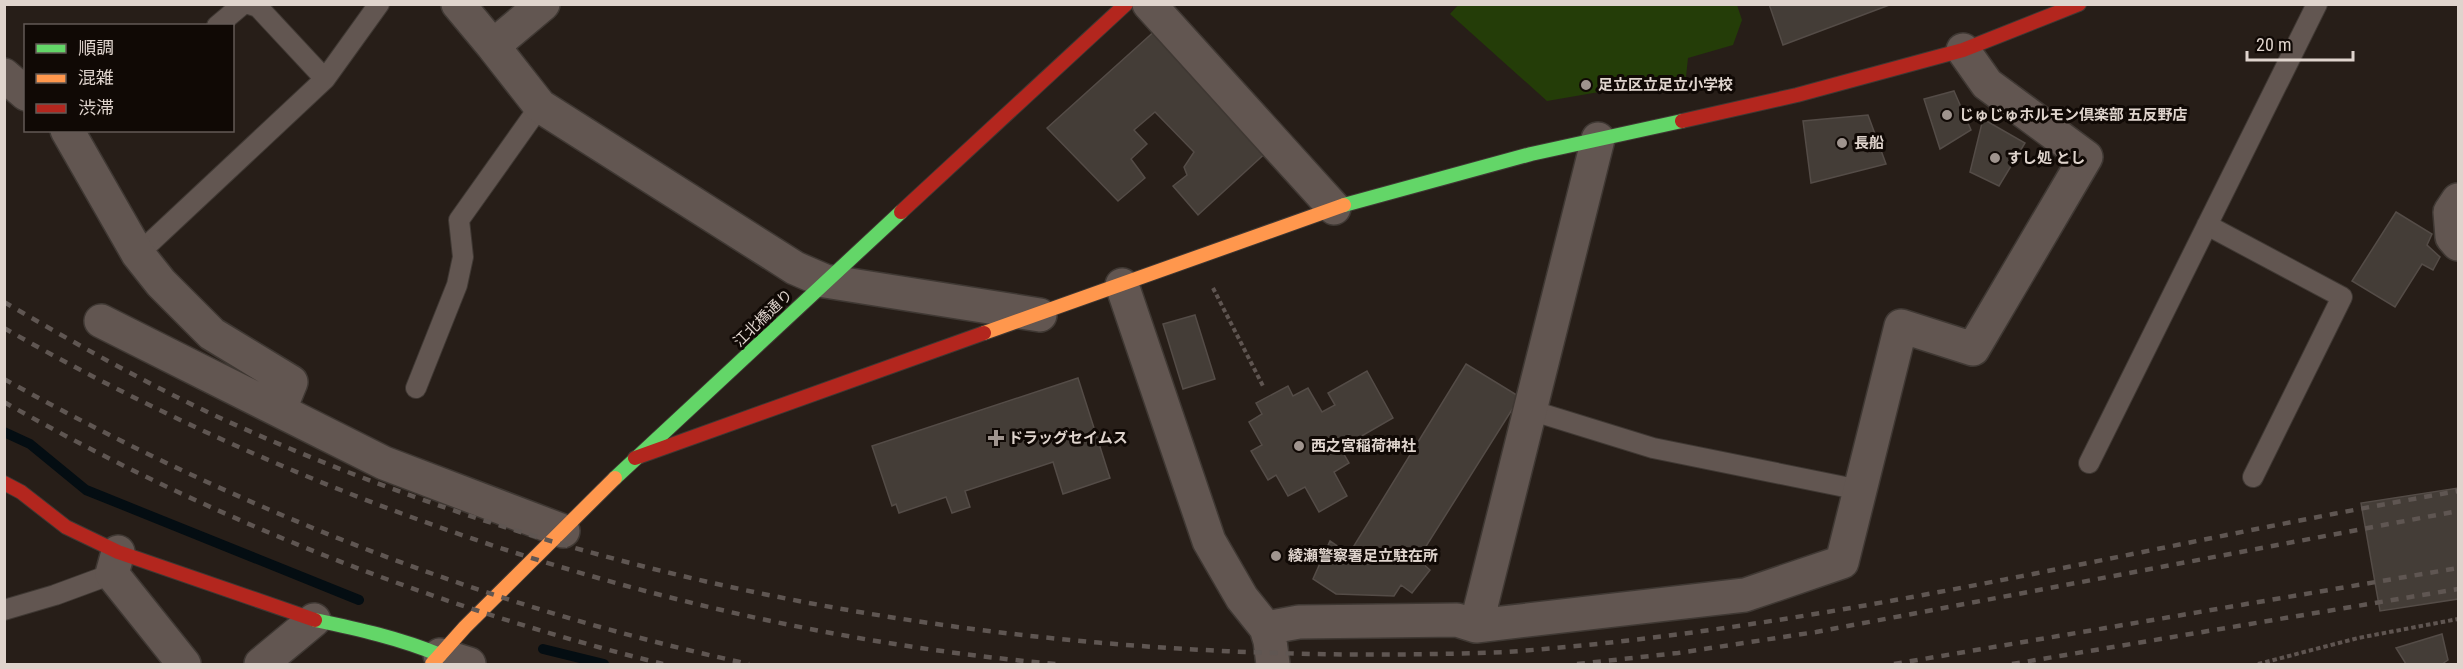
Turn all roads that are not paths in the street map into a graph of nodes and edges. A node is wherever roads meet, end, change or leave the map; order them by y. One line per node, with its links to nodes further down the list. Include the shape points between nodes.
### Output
1 (243, 4): 10 (lane)
2 (249, 4): 14 (lane, via 258,7)
3 (379, 4): 14 (lane)
4 (458, 4): 11 (street)
5 (543, 4): 11 (street)
6 (1126, 4): 24 (street, 江北橋通り)
7 (1149, 4): 20 (street)
8 (2079, 4): 12 (street)
9 (2317, 4): 21 (lane)
10 (219, 24)
11 (494, 46): 16 (street)
12 (1963, 50): 18 (street, via 1797,95); 35 (street, via 1987,84 2086,157 1973,350 1901,326)
13 (4, 75): 15 (street)
14 (325, 79): 23 (lane)
15 (24, 92)
16 (540, 106): 24 (street, via 768,252); 28 (lane, via 459,220 463,257 458,285)
17 (76, 134): 23 (street)
18 (1598, 139): 20 (street); 30 (street)
19 (2458, 200): 22 (street, via 2450,212 2452,237)
20 (1334, 208): 25 (street)
21 (2207, 225): 32 (lane); 33 (lane, via 2342,297)
22 (2458, 244)
23 (138, 254): 29 (street, via 212,334 291,382)
24 (825, 281): 26 (street); 31 (street, 江北橋通り)
25 (1122, 285): 26 (street); 41 (street, via 1209,541 1242,598)
26 (1040, 315): 31 (street)
27 (101, 321): 29 (street)
28 (416, 388)
29 (280, 409): 36 (street, via 384,463)
30 (1530, 410): 35 (lane, via 1653,448); 40 (street)
31 (635, 458): 36 (street, 江北橋通り)
32 (2089, 463)
33 (2253, 477)
34 (4, 483): 37 (street)
35 (1860, 490): 40 (street, via 1842,562 1745,596)
36 (563, 531): 42 (street, 江北橋通り)
37 (115, 563): 38 (lane, via 55,595); 39 (street, via 193,576); 43 (street)
38 (4, 610)
39 (314, 620): 42 (street, via 412,643); 44 (street)
40 (1476, 626): 41 (street, via 1457,620 1299,622)
41 (1266, 628): 45 (street)
42 (447, 661)
43 (184, 664)
44 (261, 664)
45 (1274, 664)

